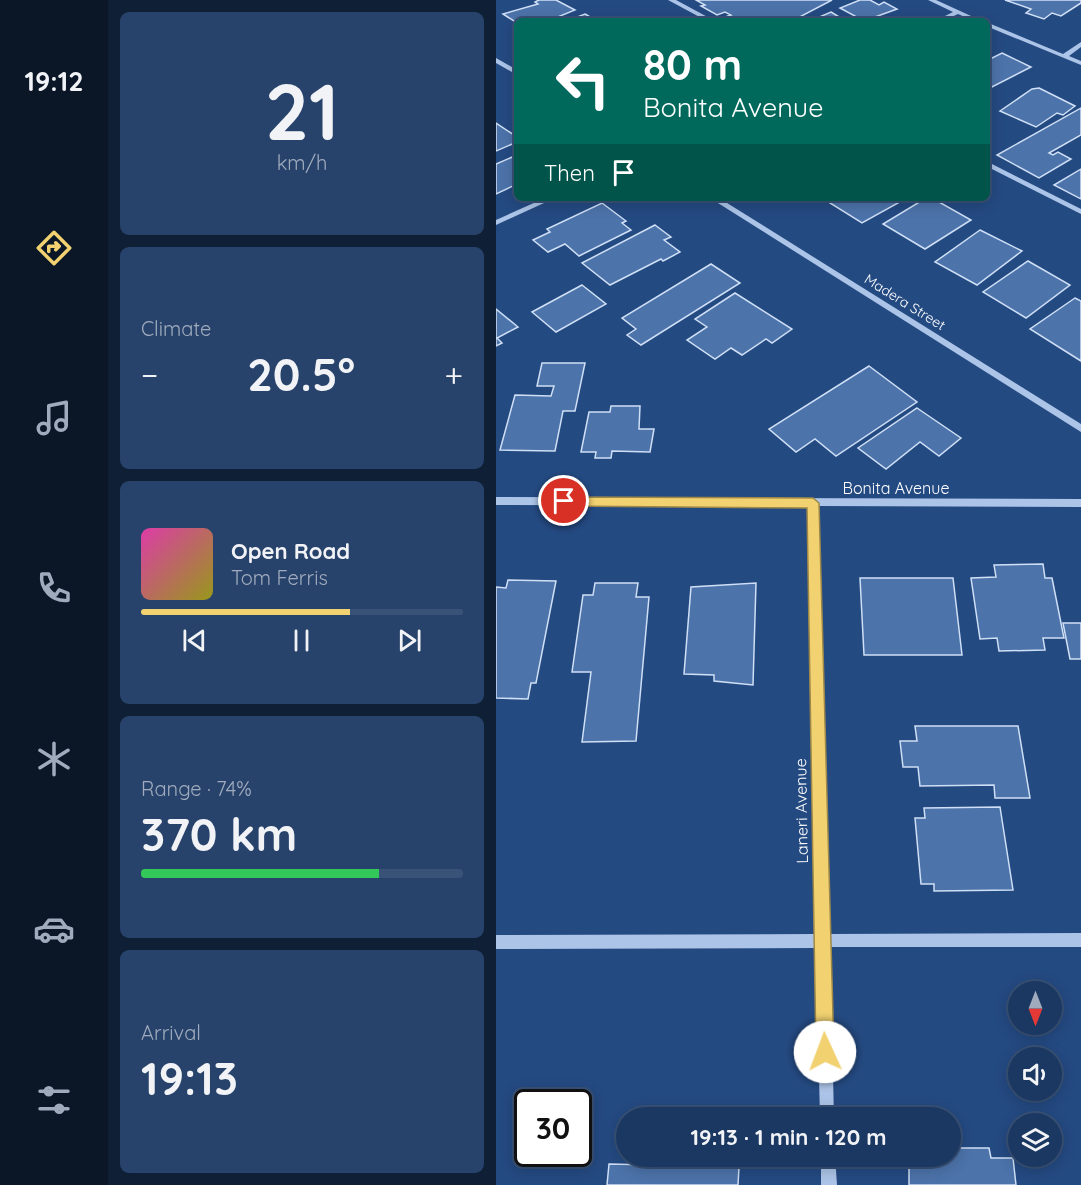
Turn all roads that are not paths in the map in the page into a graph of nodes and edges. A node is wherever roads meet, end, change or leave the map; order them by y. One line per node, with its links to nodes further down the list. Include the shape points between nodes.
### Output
1 (671, 0): 4 (street)
2 (931, 0): 3 (street)
3 (957, 12): 5 (street); 6 (street)
4 (706, 18)
5 (944, 18)
6 (972, 18)
7 (990, 26): 9 (street)
8 (1081, 44): 9 (street)
9 (1064, 56): 11 (street)
10 (496, 60): 12 (street)
11 (1081, 63)
12 (514, 71)
13 (990, 164): 16 (street)
14 (544, 201): 17 (street)
15 (719, 201): 18 (street, Madera Street)
16 (1081, 212)
17 (496, 223)
18 (1081, 429)
19 (496, 501): 20 (street, Bonita Avenue)
20 (813, 503): 21 (street, Bonita Avenue); 24 (street, Laneri Avenue)
21 (1081, 503)
22 (1081, 940): 24 (street)
23 (496, 942): 24 (street)
24 (822, 942): 25 (street, Laneri Avenue)
25 (827, 1107)
26 (829, 1167): 27 (street)
27 (829, 1185)

